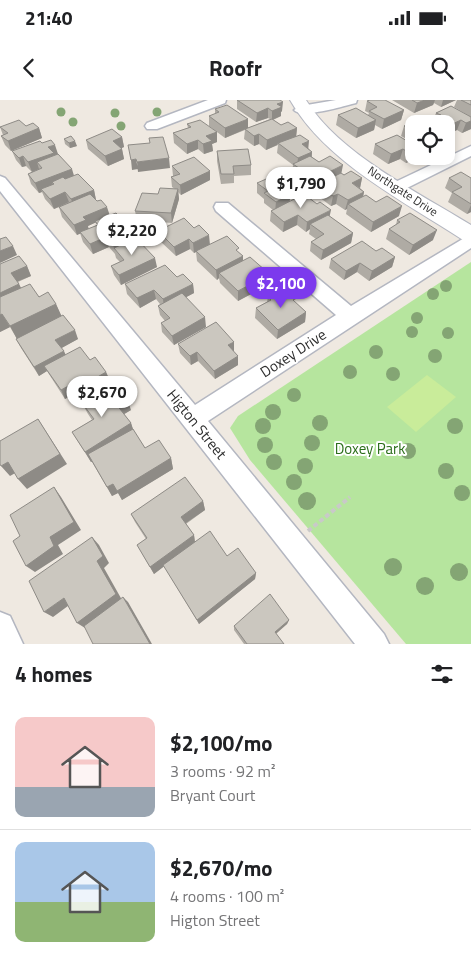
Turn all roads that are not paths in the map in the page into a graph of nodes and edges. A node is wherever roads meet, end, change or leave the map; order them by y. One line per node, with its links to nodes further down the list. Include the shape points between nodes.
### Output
1 (220, 100): 4 (street)
2 (351, 100): 3 (street, via 329,106)
3 (300, 105): 7 (street, Northgate Drive, via 319,130 352,158)
4 (152, 126)
5 (471, 150): 7 (street)
6 (0, 181): 12 (street, Higton Street)
7 (397, 187): 9 (street, Northgate Drive)
8 (222, 207): 11 (street)
9 (471, 235)
10 (471, 240): 11 (street, Doxey Drive)
11 (350, 316): 12 (street, Doxey Drive)
12 (192, 419): 15 (street, Higton Street)
13 (0, 626): 14 (street)
14 (8, 644)
15 (374, 644)

